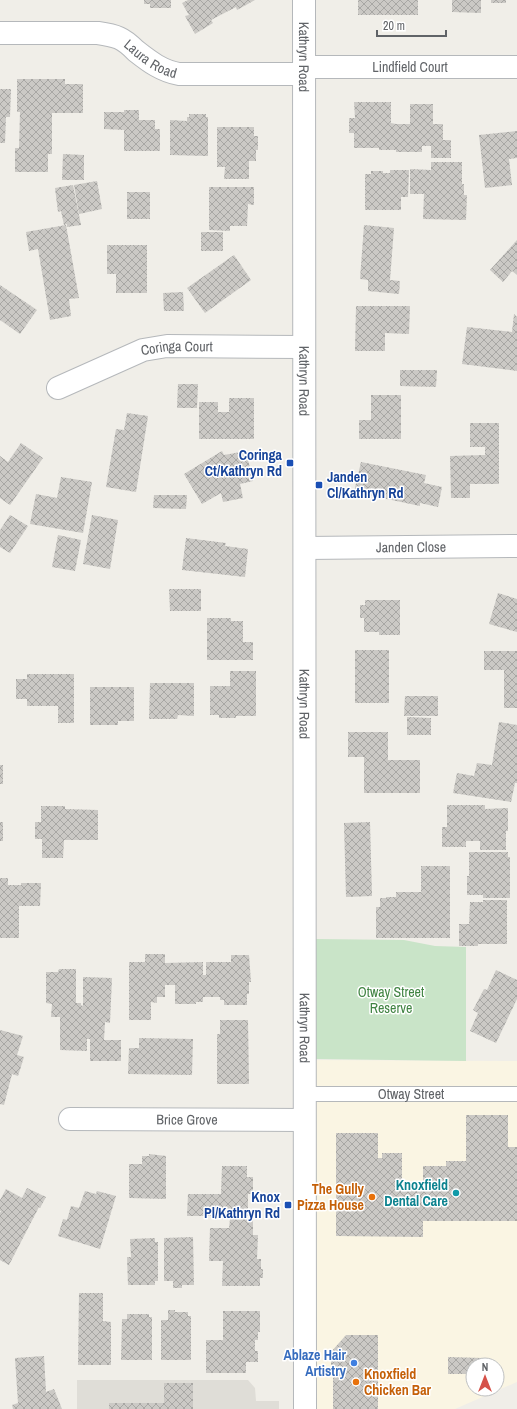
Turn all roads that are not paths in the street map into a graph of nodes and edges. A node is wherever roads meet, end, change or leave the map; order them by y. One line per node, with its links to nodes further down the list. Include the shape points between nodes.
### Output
1 (304, 0): 4 (street, Kathryn Road)
2 (0, 33): 4 (street, Laura Road, via 109,35 127,43 159,68 179,74)
3 (517, 67): 4 (street, Lindfield Court)
4 (304, 71): 5 (street, Kathryn Road)
5 (304, 347): 6 (street, Coringa Court, via 155,347); 8 (street, Kathryn Road)
6 (58, 388)
7 (517, 546): 8 (street, Janden Close)
8 (305, 548): 9 (street, Kathryn Road)
9 (304, 1094): 10 (lane, Otway Street); 12 (street, Kathryn Road)
10 (517, 1094)
11 (70, 1118): 12 (street, Brice Grove)
12 (304, 1120): 13 (street, Kathryn Road)
13 (305, 1409)

